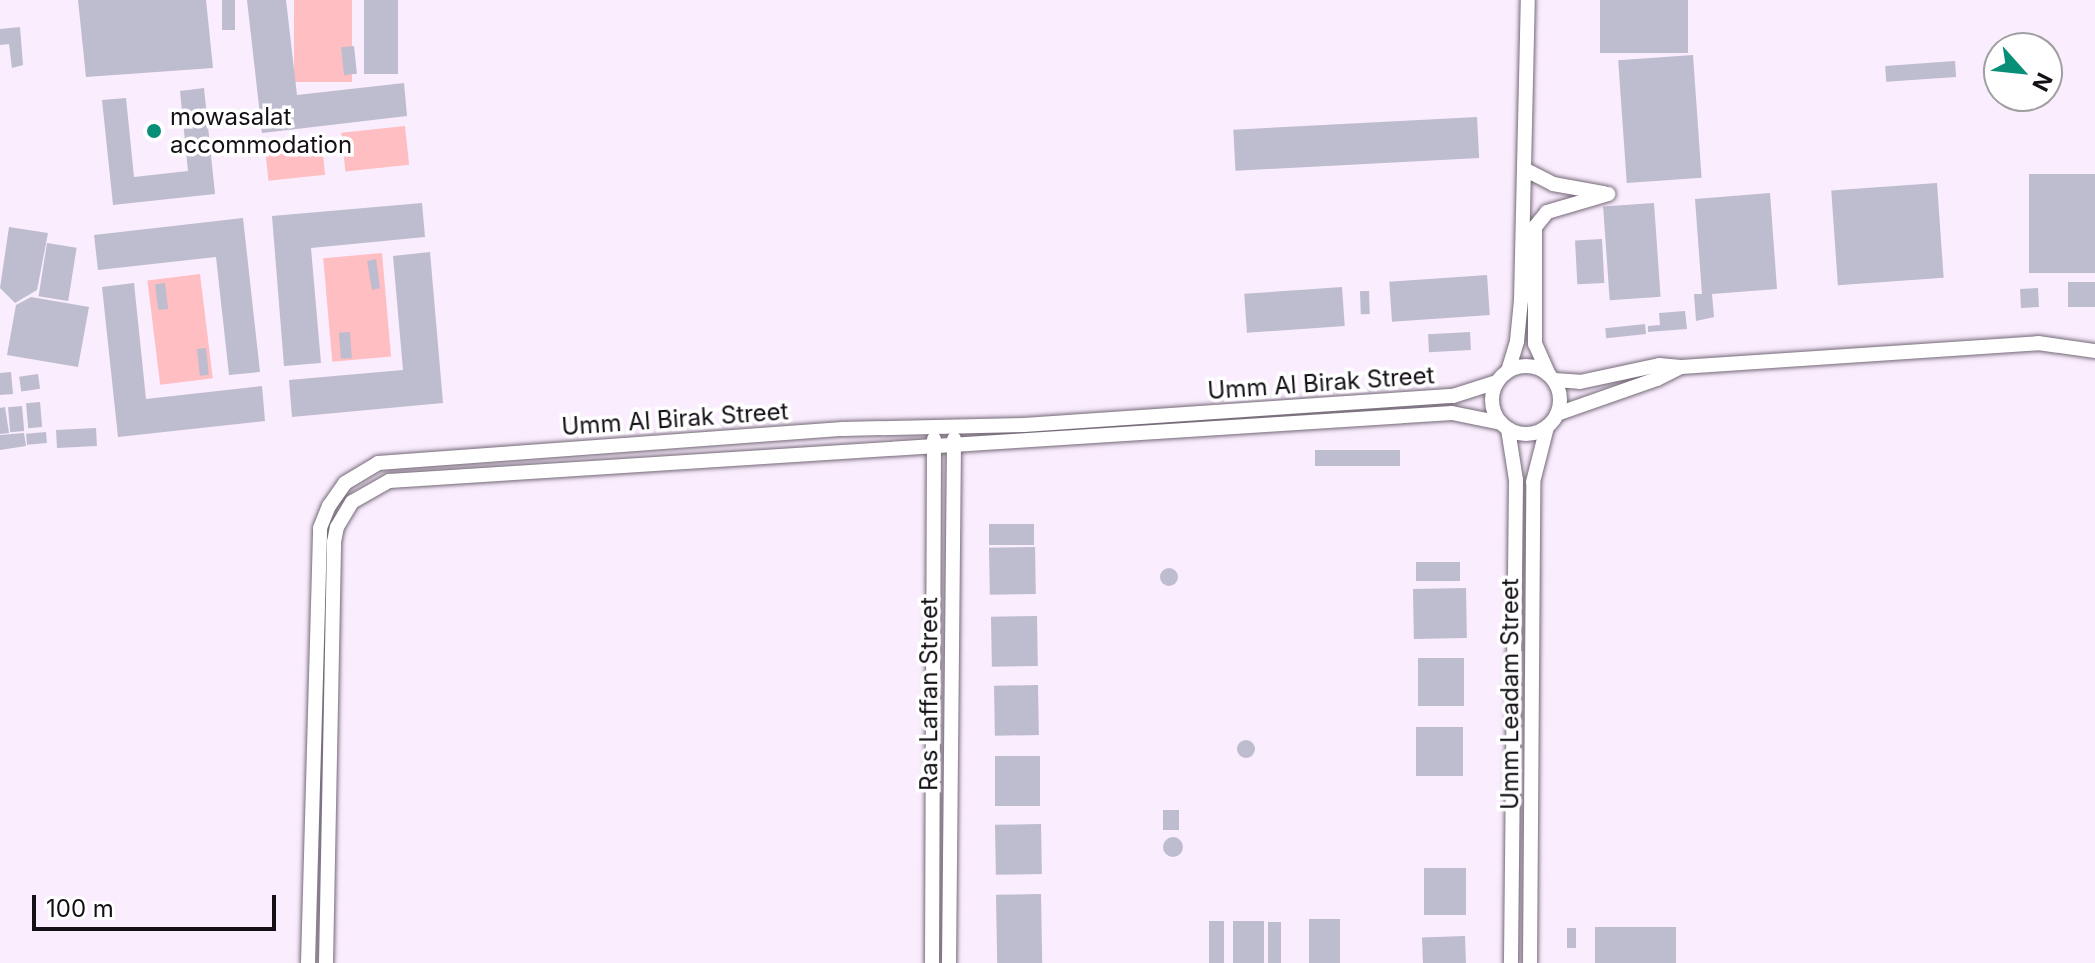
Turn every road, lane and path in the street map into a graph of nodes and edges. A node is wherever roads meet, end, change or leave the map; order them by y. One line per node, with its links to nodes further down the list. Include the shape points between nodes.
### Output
1 (1528, 0): 2 (street)
2 (1524, 169): 5 (street, via 1517,341); 6 (street, via 1553,184 1608,194 1547,212 1535,227 1535,344)
3 (2091, 349): 4 (street, via 2038,343)
4 (1681, 367): 6 (street, via 1659,365 1580,382); 7 (street)
5 (1503, 376): 6 (street, via 1534,367); 8 (street, Umm Al Birak Street, via 1453,396); 11 (street, via 1492,396 1494,411)
6 (1552, 378): 7 (street, via 1560,393)
7 (1557, 414): 12 (street)
8 (1024, 425): 10 (street, Umm Al Birak Street); 13 (street)
9 (936, 426): 10 (street, Umm Al Birak Street); 14 (street, Ras Laffan Street); 18 (street, Umm Al Birak Street, via 401,460 378,463 345,483 323,517 319,539)
10 (955, 426): 15 (street, Ras Laffan Street)
11 (1505, 426): 12 (street, via 1528,434); 13 (street, Umm Al Birak Street, via 1452,413); 16 (street, Umm Leadam Street, via 1516,480)
12 (1547, 427): 17 (street, Umm Leadam Street, via 1533,482)
13 (1025, 443): 15 (street, Umm Al Birak Street)
14 (933, 447): 15 (street, Umm Al Birak Street); 19 (street, Umm Al Birak Street, via 389,481 352,502 334,542); 20 (street, Ras Laffan Street)
15 (954, 448): 21 (street, Ras Laffan Street)
16 (1513, 722): 17 (street); 22 (street, Umm Leadam Street)
17 (1533, 722): 23 (street, Umm Leadam Street)
18 (308, 963)
19 (326, 963)
20 (932, 963)
21 (949, 963)
22 (1511, 963)
23 (1530, 963)

